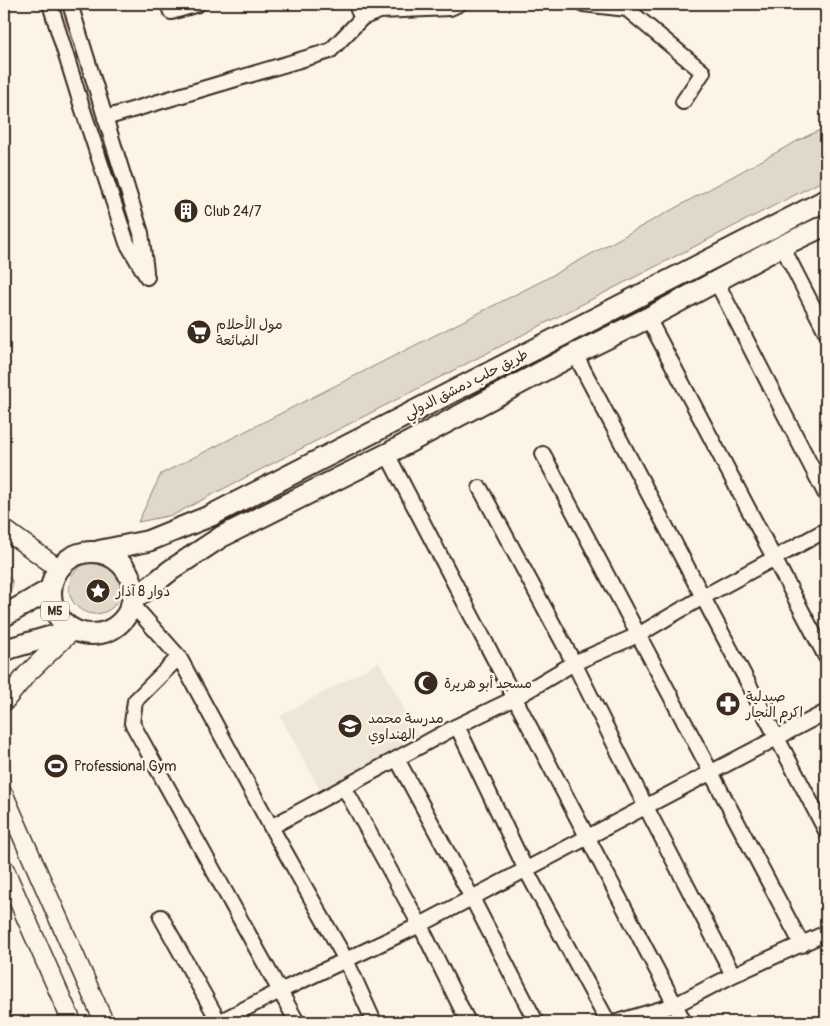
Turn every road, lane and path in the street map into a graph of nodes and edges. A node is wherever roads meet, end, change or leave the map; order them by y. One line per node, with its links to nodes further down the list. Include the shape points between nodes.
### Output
1 (50, 4): 10 (street, via 127,243 147,277 141,233)
2 (70, 4): 10 (street)
3 (168, 4): 4 (street, via 171,12)
4 (198, 4)
5 (357, 4): 8 (street)
6 (459, 4): 8 (street, via 450,8 379,11)
7 (583, 4): 9 (street, via 627,9 703,72)
8 (362, 18): 10 (street, via 330,51)
9 (683, 102)
10 (105, 118)
11 (826, 200): 25 (highway, طريق حلب دمشق الدولي, via 210,516 148,541)
12 (826, 224): 13 (highway, طريق حلب دمشق الدولي)
13 (782, 246): 14 (highway, طريق حلب دمشق الدولي); 16 (street)
14 (716, 281): 15 (highway, طريق حلب دمشق الدولي); 21 (street)
15 (648, 318): 17 (highway, طريق حلب دمشق الدولي); 26 (street)
16 (826, 332)
17 (576, 354): 18 (highway, طريق حلب دمشق الدولي); 28 (street)
18 (387, 454): 29 (highway, طريق حلب دمشق الدولي, via 221,537 171,570); 37 (street)
19 (542, 454): 32 (street)
20 (480, 488): 36 (street)
21 (826, 496)
22 (4, 529): 27 (main road)
23 (826, 530): 26 (street)
24 (4, 543): 27 (main road)
25 (99, 552): 27 (highway, via 82,552 69,558); 29 (highway, via 110,555 130,574 134,587)
26 (775, 559): 28 (street); 35 (street)
27 (54, 579): 30 (highway); 31 (highway, M5, via 52,604 66,625)
28 (703, 597): 32 (street); 41 (street)
29 (133, 602): 31 (highway, M5, via 119,625 102,633); 34 (street)
30 (4, 616)
31 (74, 630): 33 (highway); 38 (main road, via 27,674)
32 (638, 636): 36 (street); 43 (street)
33 (4, 651)
34 (179, 656): 47 (street); 59 (street, via 135,701 132,723)
35 (826, 657)
36 (574, 663): 37 (street); 46 (street)
37 (515, 698): 40 (street); 49 (street)
38 (4, 702)
39 (826, 712): 41 (street)
40 (457, 726): 42 (street); 50 (street)
41 (778, 738): 43 (street); 48 (street)
42 (397, 759): 44 (street); 52 (street)
43 (711, 773): 46 (street); 56 (street)
44 (344, 787): 47 (street); 54 (street)
45 (4, 795): 62 (main road)
46 (646, 807): 49 (street); 58 (street)
47 (270, 827): 57 (street)
48 (826, 831)
49 (587, 838): 50 (street); 60 (street)
50 (526, 870): 52 (street); 68 (street)
51 (4, 871): 61 (main road)
52 (472, 898): 54 (street); 67 (street)
53 (161, 917): 63 (street)
54 (420, 925): 57 (street); 66 (street)
55 (826, 933): 56 (street)
56 (802, 945): 58 (street)
57 (346, 960): 59 (street); 65 (street)
58 (733, 975): 60 (street)
59 (280, 991): 63 (street); 64 (street)
60 (675, 1005): 69 (street); 70 (street)
61 (72, 1022)
62 (104, 1022)
63 (219, 1022)
64 (297, 1022)
65 (374, 1022)
66 (468, 1022)
67 (536, 1022)
68 (608, 1022)
69 (617, 1022)
70 (684, 1022)

